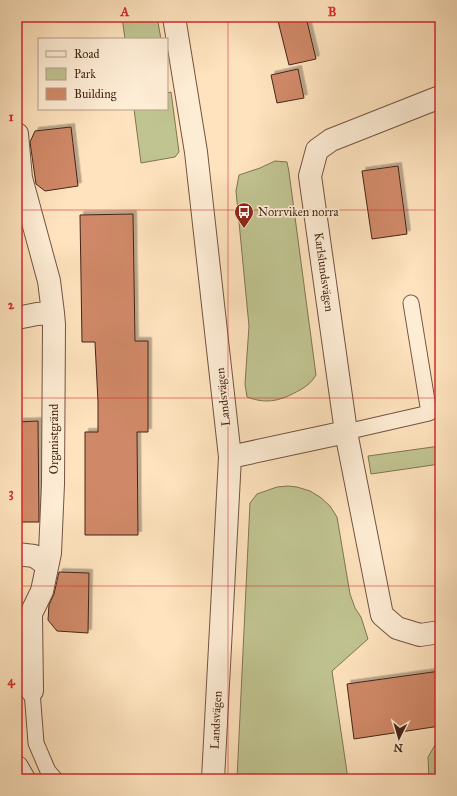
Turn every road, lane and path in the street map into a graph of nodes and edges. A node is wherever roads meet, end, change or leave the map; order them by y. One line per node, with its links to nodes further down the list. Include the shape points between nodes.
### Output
1 (174, 17): 9 (street, Landsvägen, via 196,152)
2 (440, 97): 8 (street, Karlslundsvägen, via 331,140 317,150 310,176)
3 (17, 134): 4 (street, Organistgränd)
4 (19, 173): 6 (street, Organistgränd, via 50,281)
5 (411, 303): 8 (lane, via 429,413)
6 (53, 312): 7 (street); 11 (street, Organistgränd, via 53,484 50,553)
7 (17, 318)
8 (346, 432): 9 (street); 13 (street, Karlslundsvägen, via 382,615 397,628 420,635)
9 (230, 457): 19 (street, Landsvägen)
10 (17, 554): 11 (street, via 34,556)
11 (47, 565): 12 (street, Organistgränd, via 42,591)
12 (31, 614): 14 (street, Organistgränd); 15 (street, Organistgränd)
13 (440, 632)
14 (17, 639)
15 (32, 691): 16 (lane, via 36,743)
16 (42, 757): 17 (lane); 18 (lane)
17 (20, 772)
18 (55, 779)
19 (213, 779)

